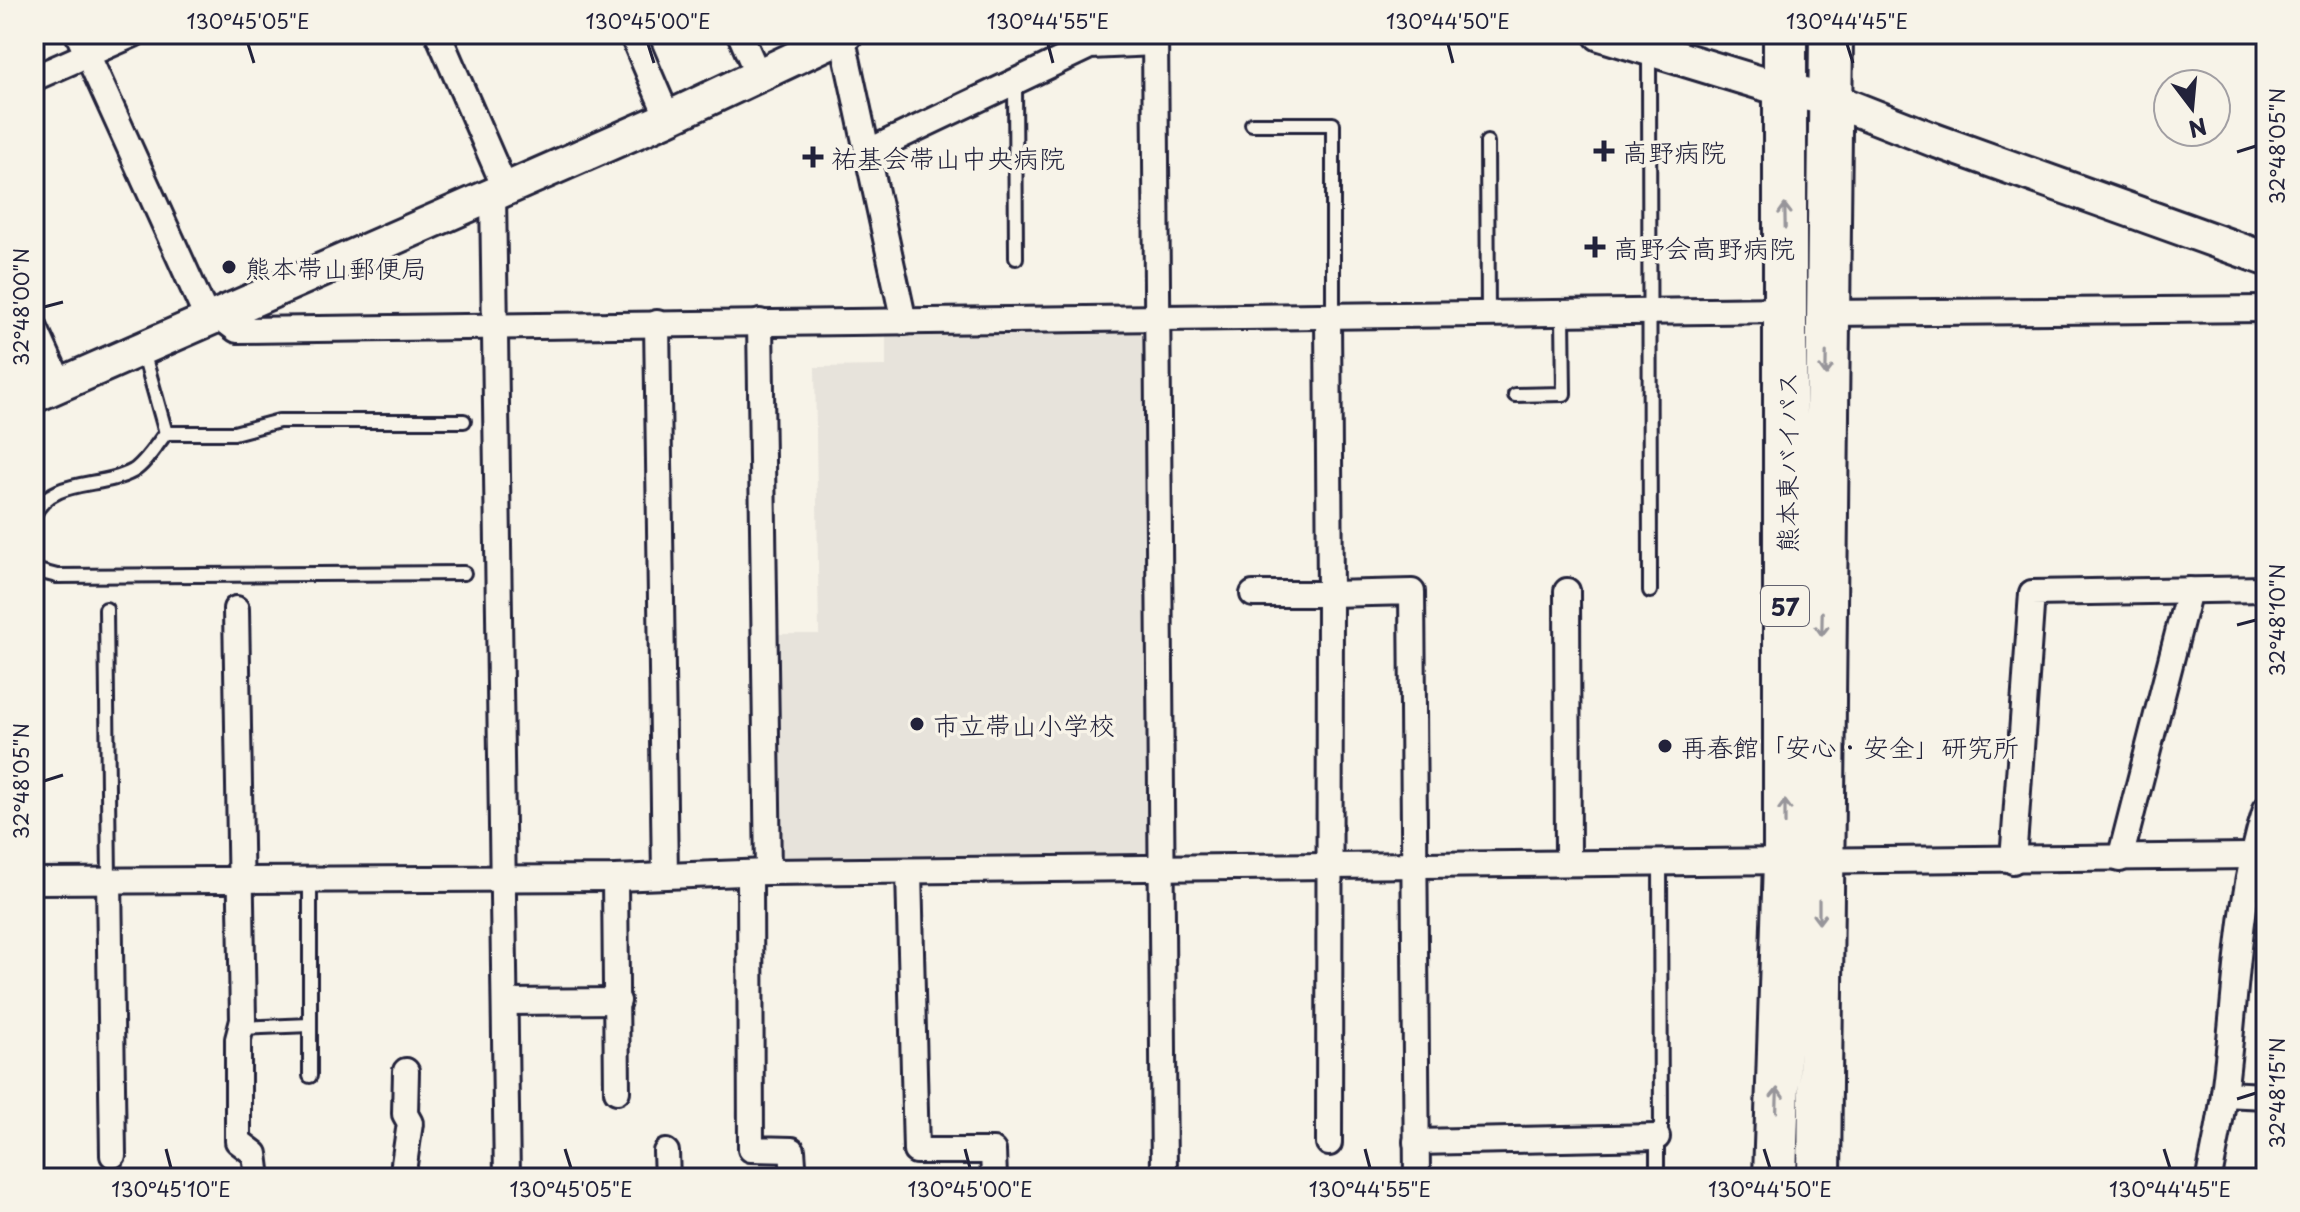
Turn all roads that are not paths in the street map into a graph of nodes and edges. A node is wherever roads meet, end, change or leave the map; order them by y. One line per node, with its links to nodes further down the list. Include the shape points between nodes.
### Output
1 (134, 34): 10 (street)
2 (438, 34): 21 (street)
3 (632, 34): 17 (street)
4 (740, 34): 12 (street)
5 (1600, 34): 11 (street)
6 (1785, 34): 15 (highway, 熊本東バイパス / 57)
7 (1831, 34): 16 (highway, 熊本東バイパス / 57)
8 (844, 35): 12 (street); 20 (street)
9 (1155, 39): 14 (street, via 1090,46); 31 (street)
10 (83, 44): 13 (street); 29 (street)
11 (1649, 49): 15 (street); 26 (lane)
12 (758, 75): 17 (street)
13 (34, 78)
14 (1015, 82): 20 (street); 22 (lane)
15 (1784, 90): 16 (street); 25 (highway, 熊本東バイパス / 57, one-way to 15)
16 (1830, 99): 23 (street); 25 (highway, 熊本東バイパス / 57)
17 (668, 118): 21 (street)
18 (1252, 124): 30 (lane, via 1333,124)
19 (1487, 142): 27 (lane)
20 (867, 152): 33 (street)
21 (499, 190): 29 (street); 36 (street)
22 (1016, 258)
23 (2266, 259)
24 (2266, 309): 25 (street)
25 (1806, 312): 26 (street); 56 (highway, 熊本東バイパス / 57)
26 (1650, 313): 28 (street); 48 (lane)
27 (1488, 315): 28 (street); 30 (street)
28 (1563, 315): 39 (lane, via 1564,394)
29 (212, 316): 36 (street, via 237,330); 37 (street)
30 (1331, 317): 31 (street); 50 (street)
31 (1158, 319): 33 (street); 62 (street)
32 (760, 322): 33 (street); 34 (street); 64 (street)
33 (904, 322)
34 (657, 323): 36 (street); 66 (street)
35 (34, 326): 38 (street)
36 (496, 326): 65 (street)
37 (142, 348): 38 (street); 41 (lane)
38 (47, 390)
39 (1515, 395)
40 (464, 421): 41 (lane, via 279,421 234,433)
41 (166, 433): 42 (lane, via 134,471 58,491 41,501)
42 (34, 515)
43 (34, 565): 44 (lane, via 57,576)
44 (464, 573)
45 (2266, 589): 46 (street)
46 (2189, 590): 55 (street); 57 (street, via 2032,593)
47 (1567, 591): 59 (street)
48 (1650, 591)
49 (1253, 594): 50 (street)
50 (1330, 594): 60 (street, via 1412,592); 61 (street)
51 (106, 609): 69 (lane)
52 (236, 609): 70 (street)
53 (2266, 809): 54 (street)
54 (2251, 856): 55 (street); 79 (street, via 2239,922)
55 (2120, 859): 57 (street)
56 (1802, 861): 57 (street); 58 (street); 95 (highway, 熊本東バイパス / 57, one-way to 56); 96 (highway, 熊本東バイパス / 57, one-way to 96)
57 (2013, 861)
58 (1660, 862): 59 (street); 81 (lane)
59 (1568, 863): 60 (street)
60 (1412, 864): 61 (street); 82 (street)
61 (1327, 866): 62 (street); 83 (street)
62 (1160, 870): 63 (street); 92 (street)
63 (909, 872): 64 (street); 91 (street, via 916,1151 993,1151)
64 (759, 873): 66 (street); 90 (street, via 751,1149 792,1150)
65 (505, 876): 67 (street); 68 (street); 73 (street)
66 (665, 876): 67 (street)
67 (615, 878): 72 (street)
68 (310, 879): 70 (street); 74 (lane)
69 (109, 880): 70 (street); 71 (street); 85 (street)
70 (242, 880): 75 (street)
71 (34, 881)
72 (618, 1001): 73 (street); 78 (street)
73 (505, 1002): 88 (street)
74 (310, 1025): 75 (lane); 77 (lane)
75 (241, 1028): 86 (street, via 238,1141 255,1154)
76 (406, 1071): 87 (street, via 405,1114 410,1123)
77 (310, 1076)
78 (617, 1091)
79 (2224, 1094): 80 (street); 97 (street)
80 (2266, 1096)
81 (1657, 1137): 82 (street); 94 (lane)
82 (1416, 1142): 93 (street)
83 (1329, 1143)
84 (666, 1152): 89 (street)
85 (113, 1155)
86 (258, 1178)
87 (402, 1178)
88 (507, 1178)
89 (667, 1178)
90 (794, 1178)
91 (994, 1178)
92 (1164, 1178)
93 (1417, 1178)
94 (1657, 1178)
95 (1775, 1178)
96 (1819, 1178)
97 (2209, 1178)

